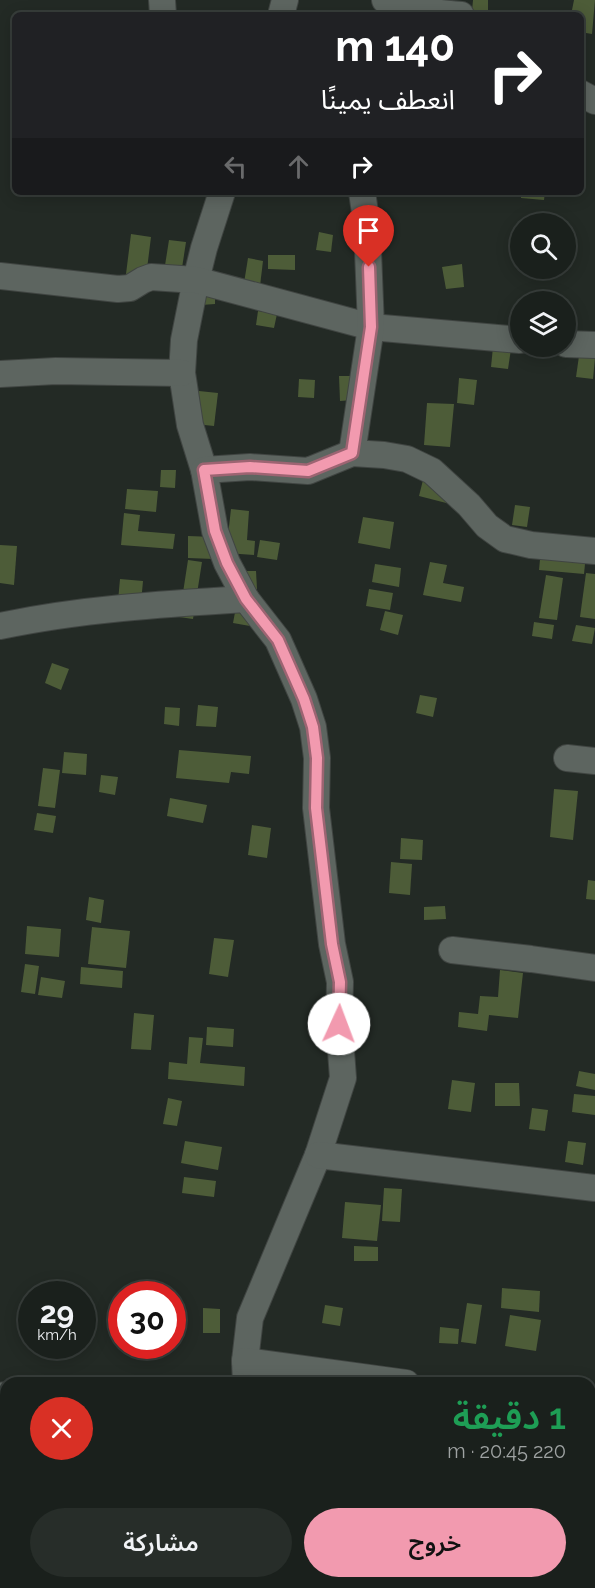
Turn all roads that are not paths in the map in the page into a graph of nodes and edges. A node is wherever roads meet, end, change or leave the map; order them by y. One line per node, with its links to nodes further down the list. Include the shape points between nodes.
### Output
1 (385, 0): 2 (street)
2 (434, 12)
3 (221, 195): 6 (street)
4 (362, 195): 7 (street)
5 (0, 276): 6 (street, via 118,289 130,288 151,277)
6 (196, 280): 7 (street); 11 (street)
7 (371, 327): 8 (street); 13 (street)
8 (510, 338)
9 (576, 344): 10 (street)
10 (595, 345)
11 (182, 373): 12 (street); 14 (street, via 190,425)
12 (0, 374)
13 (352, 453): 14 (street, via 308,471 250,467); 15 (street, via 407,459 432,471 505,539)
14 (204, 470): 16 (street, via 215,531)
15 (595, 551)
16 (246, 599): 17 (street, via 130,606); 22 (street, via 278,640 313,727 316,808 340,982 343,1078)
17 (0, 626)
18 (567, 758): 19 (street)
19 (595, 761)
20 (452, 950): 21 (street)
21 (595, 968)
22 (318, 1155): 23 (street); 24 (street, via 250,1318)
23 (595, 1188)
24 (245, 1372): 25 (street)
25 (318, 1377)

